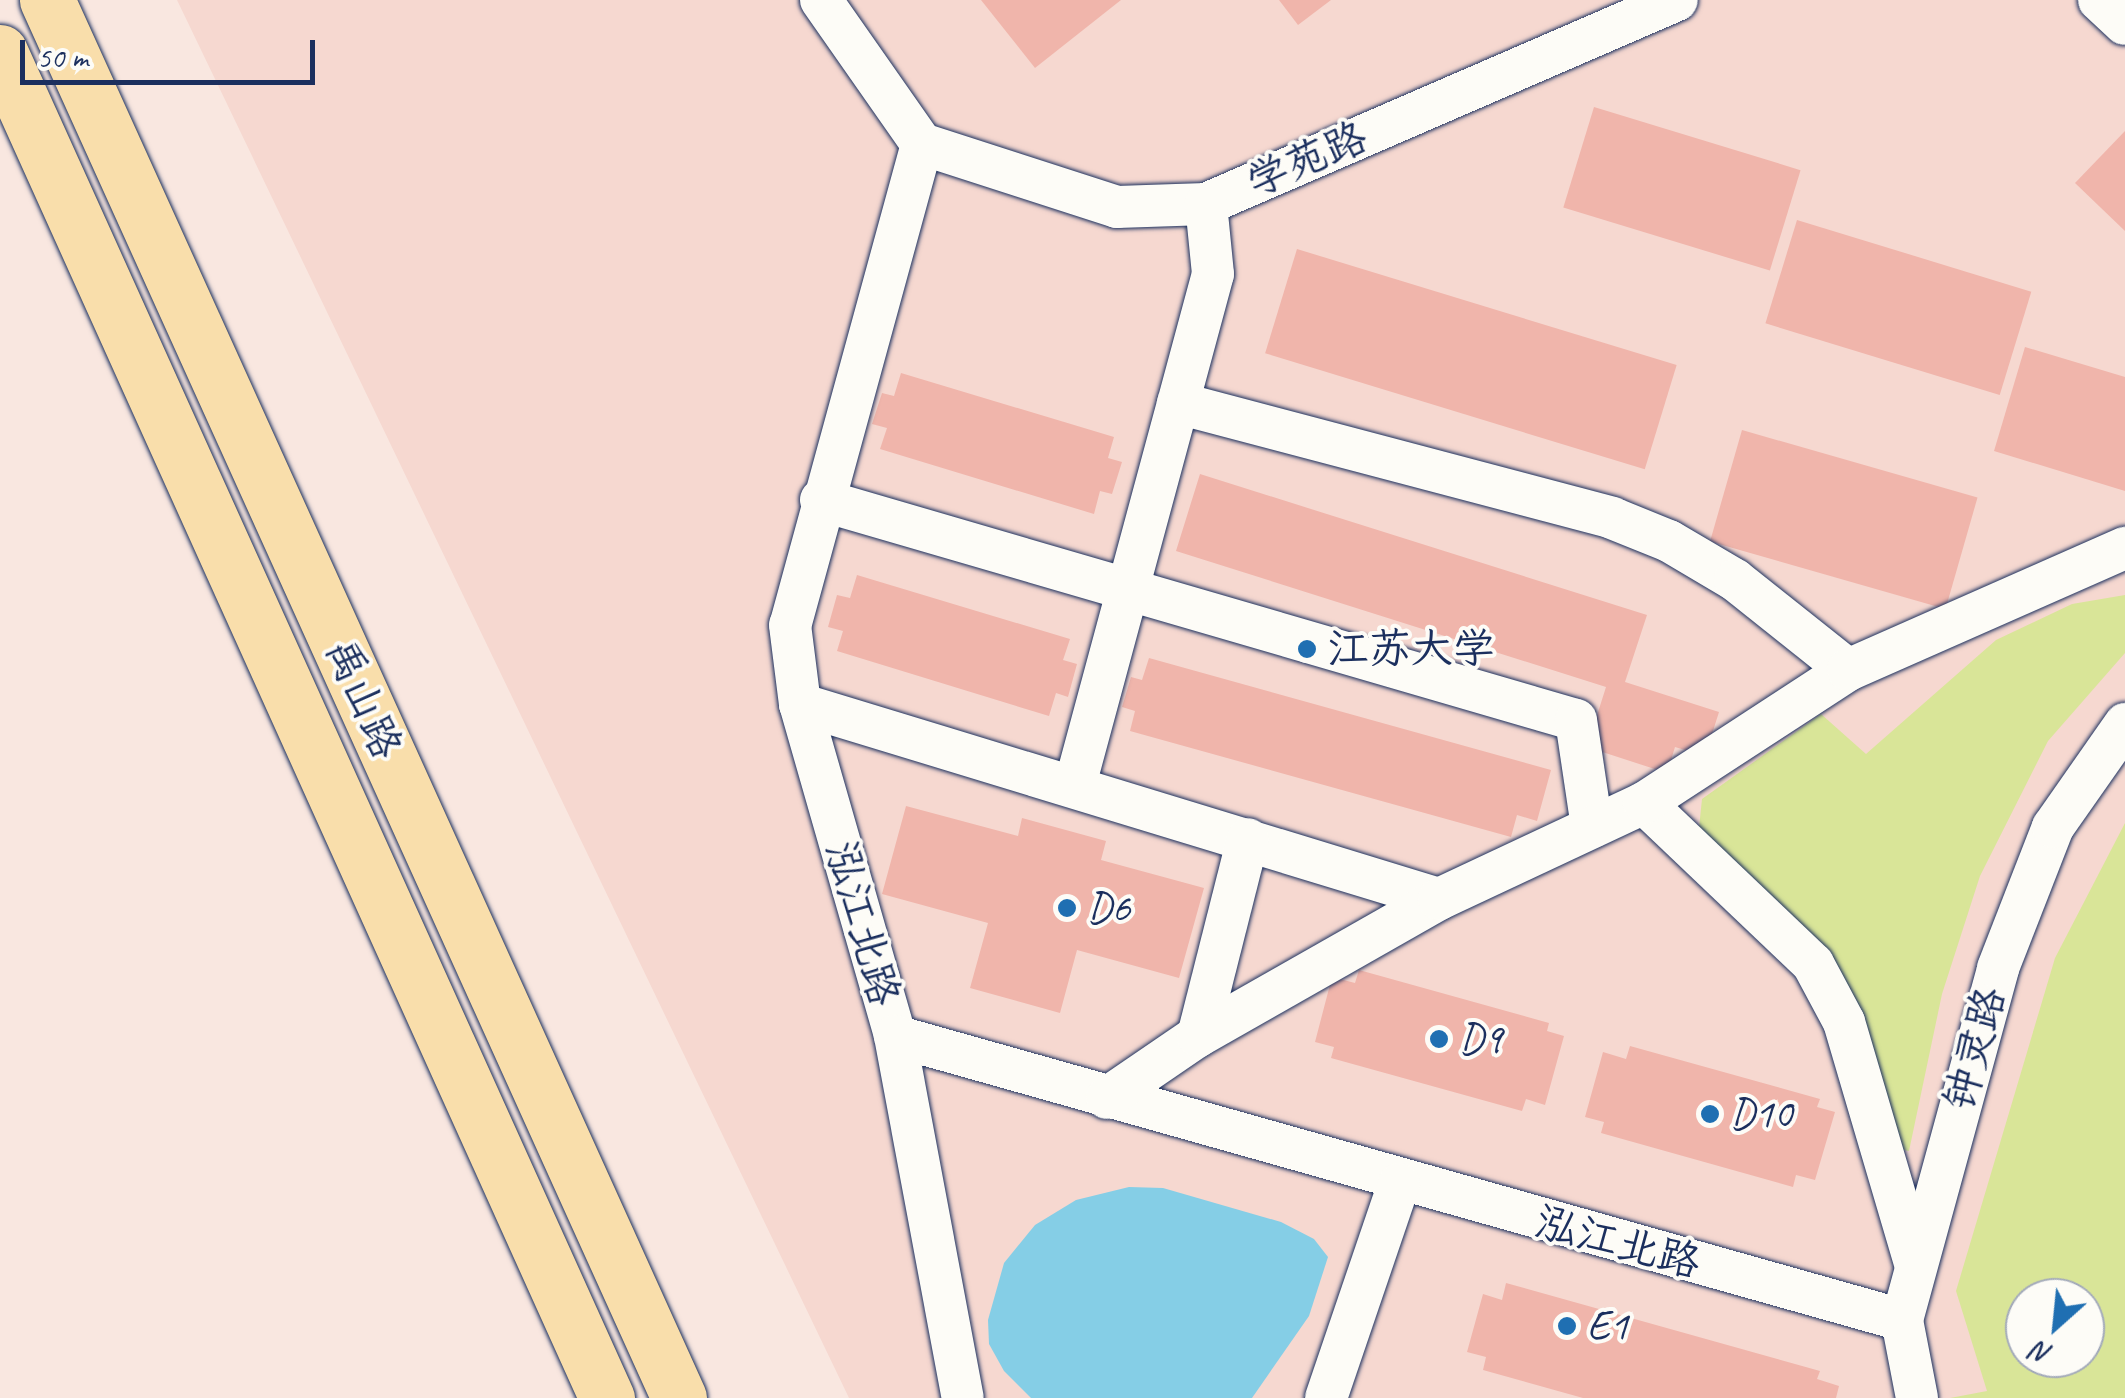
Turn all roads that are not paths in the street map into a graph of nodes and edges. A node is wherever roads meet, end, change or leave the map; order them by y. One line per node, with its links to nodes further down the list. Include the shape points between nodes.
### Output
1 (46, 0): 28 (main road, 禹山路)
2 (821, 0): 7 (lane)
3 (1677, 0): 8 (lane, 学苑路)
4 (2098, 0): 5 (lane)
5 (2125, 24)
6 (0, 52): 27 (main road, 禹山路)
7 (922, 144): 8 (lane, 学苑路, via 1117,207); 10 (lane, 泓江北路)
8 (1206, 204): 9 (lane, via 1213,274)
9 (1178, 402): 12 (lane); 13 (lane, via 1655,535 1735,580)
10 (821, 500): 12 (lane); 14 (lane, 泓江北路, via 790,625)
11 (2125, 548): 13 (lane)
12 (1128, 592): 16 (lane); 18 (lane, via 1576,720)
13 (1848, 670): 17 (lane)
14 (800, 704): 16 (lane); 21 (lane, 泓江北路)
15 (2125, 724): 25 (lane, 钟灵路, via 2086,771 2023,894)
16 (1075, 785): 19 (lane)
17 (1644, 804): 18 (lane); 25 (lane, via 1813,964 1844,1022)
18 (1592, 828): 20 (lane)
19 (1248, 839): 20 (lane); 22 (lane)
20 (1439, 899): 22 (lane)
21 (895, 1036): 23 (lane, 泓江北路); 29 (lane)
22 (1198, 1036): 23 (lane)
23 (1107, 1098): 24 (lane, 泓江北路)
24 (1399, 1184): 26 (lane, 泓江北路); 30 (lane)
25 (1916, 1266): 26 (lane, 钟灵路)
26 (1902, 1320): 31 (lane, 钟灵路)
27 (607, 1398)
28 (679, 1398)
29 (963, 1398)
30 (1326, 1398)
31 (1917, 1398)

